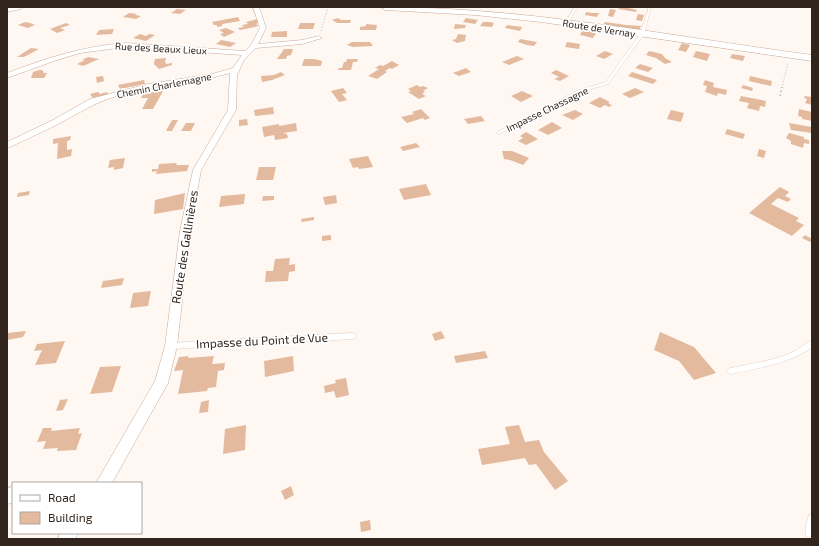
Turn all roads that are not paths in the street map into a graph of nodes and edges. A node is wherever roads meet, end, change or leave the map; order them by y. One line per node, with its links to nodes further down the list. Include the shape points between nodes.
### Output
1 (18, 7): 5 (street)
2 (385, 7): 7 (street, Route de Vernay, via 478,13)
3 (576, 7): 7 (lane)
4 (650, 7): 8 (lane, Impasse Chassagne)
5 (7, 9)
6 (260, 10): 10 (street, Route des Gallinières, via 263,28)
7 (567, 23): 8 (street, Route de Vernay)
8 (642, 34): 11 (street, Route de Vernay); 14 (lane, Impasse Chassagne, via 607,83 580,91)
9 (319, 38): 10 (street, Rue des Beaux Lieux)
10 (251, 49): 12 (street, Route des Gallinières, via 241,59); 13 (street, Rue des Beaux Lieux, via 126,44 65,54)
11 (812, 58)
12 (237, 69): 15 (street, Chemin Charlemagne, via 213,76 148,86 93,101); 18 (street, Route des Gallinières, via 233,76 232,110 197,170 185,231)
13 (7, 76)
14 (498, 133)
15 (7, 146)
16 (353, 336): 18 (lane, Impasse du Point de Vue)
17 (812, 343): 19 (lane, via 781,359)
18 (171, 346): 20 (street, Route des Gallinières, via 161,383)
19 (730, 371)
20 (105, 482)
21 (812, 518): 22 (lane)
22 (809, 533)

